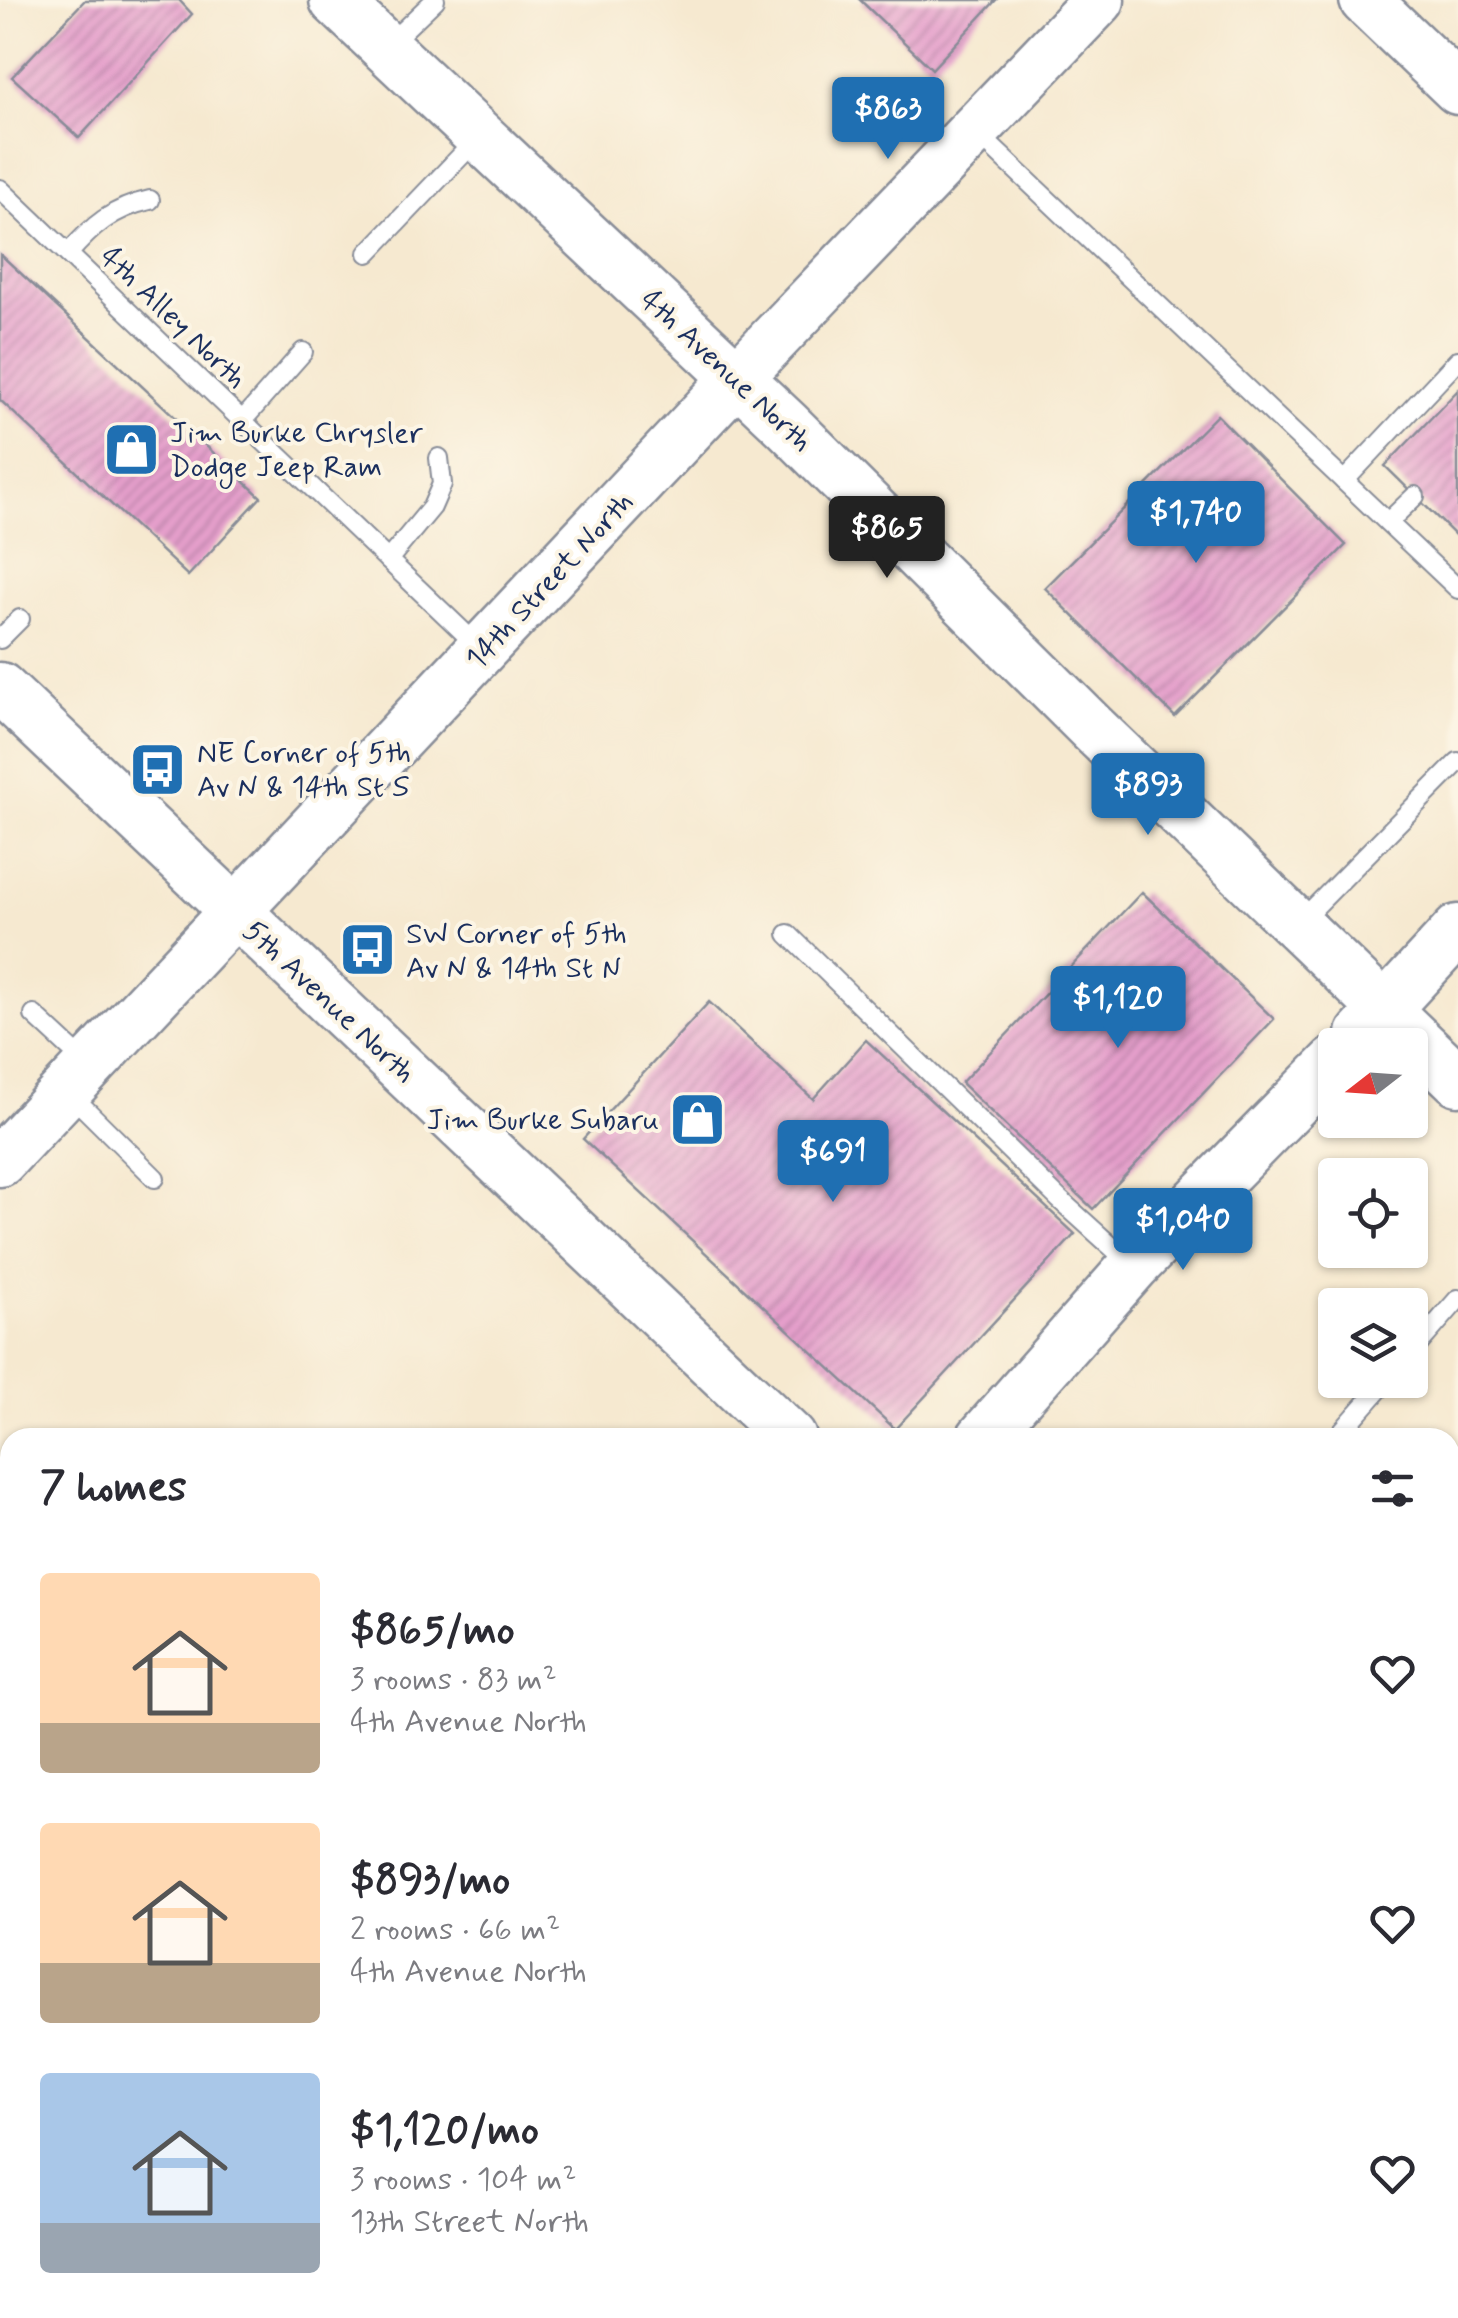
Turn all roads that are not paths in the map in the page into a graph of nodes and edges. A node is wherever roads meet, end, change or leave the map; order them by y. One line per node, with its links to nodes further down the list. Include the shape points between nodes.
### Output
1 (335, 0): 5 (street, 4th Avenue North)
2 (435, 0): 5 (lane)
3 (1098, 0): 7 (street, 14th Street North)
4 (1379, 5): 6 (street)
5 (385, 48): 8 (street, 4th Avenue North)
6 (1455, 80)
7 (974, 130): 15 (street, 14th Street North); 18 (lane)
8 (480, 136): 11 (lane); 15 (street, 4th Avenue North)
9 (0, 189): 12 (lane, 4th Alley North)
10 (150, 200): 12 (lane, via 105,216)
11 (368, 253)
12 (68, 254): 16 (lane, 4th Alley North)
13 (303, 352): 16 (lane)
14 (1458, 360): 18 (lane)
15 (736, 379): 25 (street, 14th Street North); 29 (street, 4th Avenue North)
16 (242, 421): 21 (lane, 4th Alley North)
17 (439, 458): 21 (lane, via 442,484 432,508)
18 (1344, 480): 20 (lane)
19 (1414, 496): 20 (lane)
20 (1388, 522): 22 (lane)
21 (388, 560): 25 (lane, 4th Alley North)
22 (1458, 589)
23 (20, 619): 24 (lane)
24 (0, 639)
25 (483, 651): 28 (street, 14th Street North)
26 (0, 688): 28 (street, 5th Avenue North)
27 (1458, 762): 29 (lane)
28 (235, 911): 35 (street, 14th Street North); 44 (street, 5th Avenue North)
29 (1296, 926): 32 (street, 4th Avenue North)
30 (1458, 930): 32 (street)
31 (788, 934): 40 (lane)
32 (1386, 1010): 34 (street); 37 (street, 4th Avenue North)
33 (34, 1015): 35 (lane)
34 (1369, 1028)
35 (78, 1078): 38 (street, 14th Street North); 39 (lane)
36 (1318, 1079): 40 (street)
37 (1458, 1080)
38 (0, 1161)
39 (155, 1178)
40 (1134, 1266): 45 (street)
41 (1458, 1299): 42 (lane)
42 (1428, 1333)
43 (1371, 1398): 46 (lane)
44 (780, 1428)
45 (991, 1428)
46 (1345, 1428)

